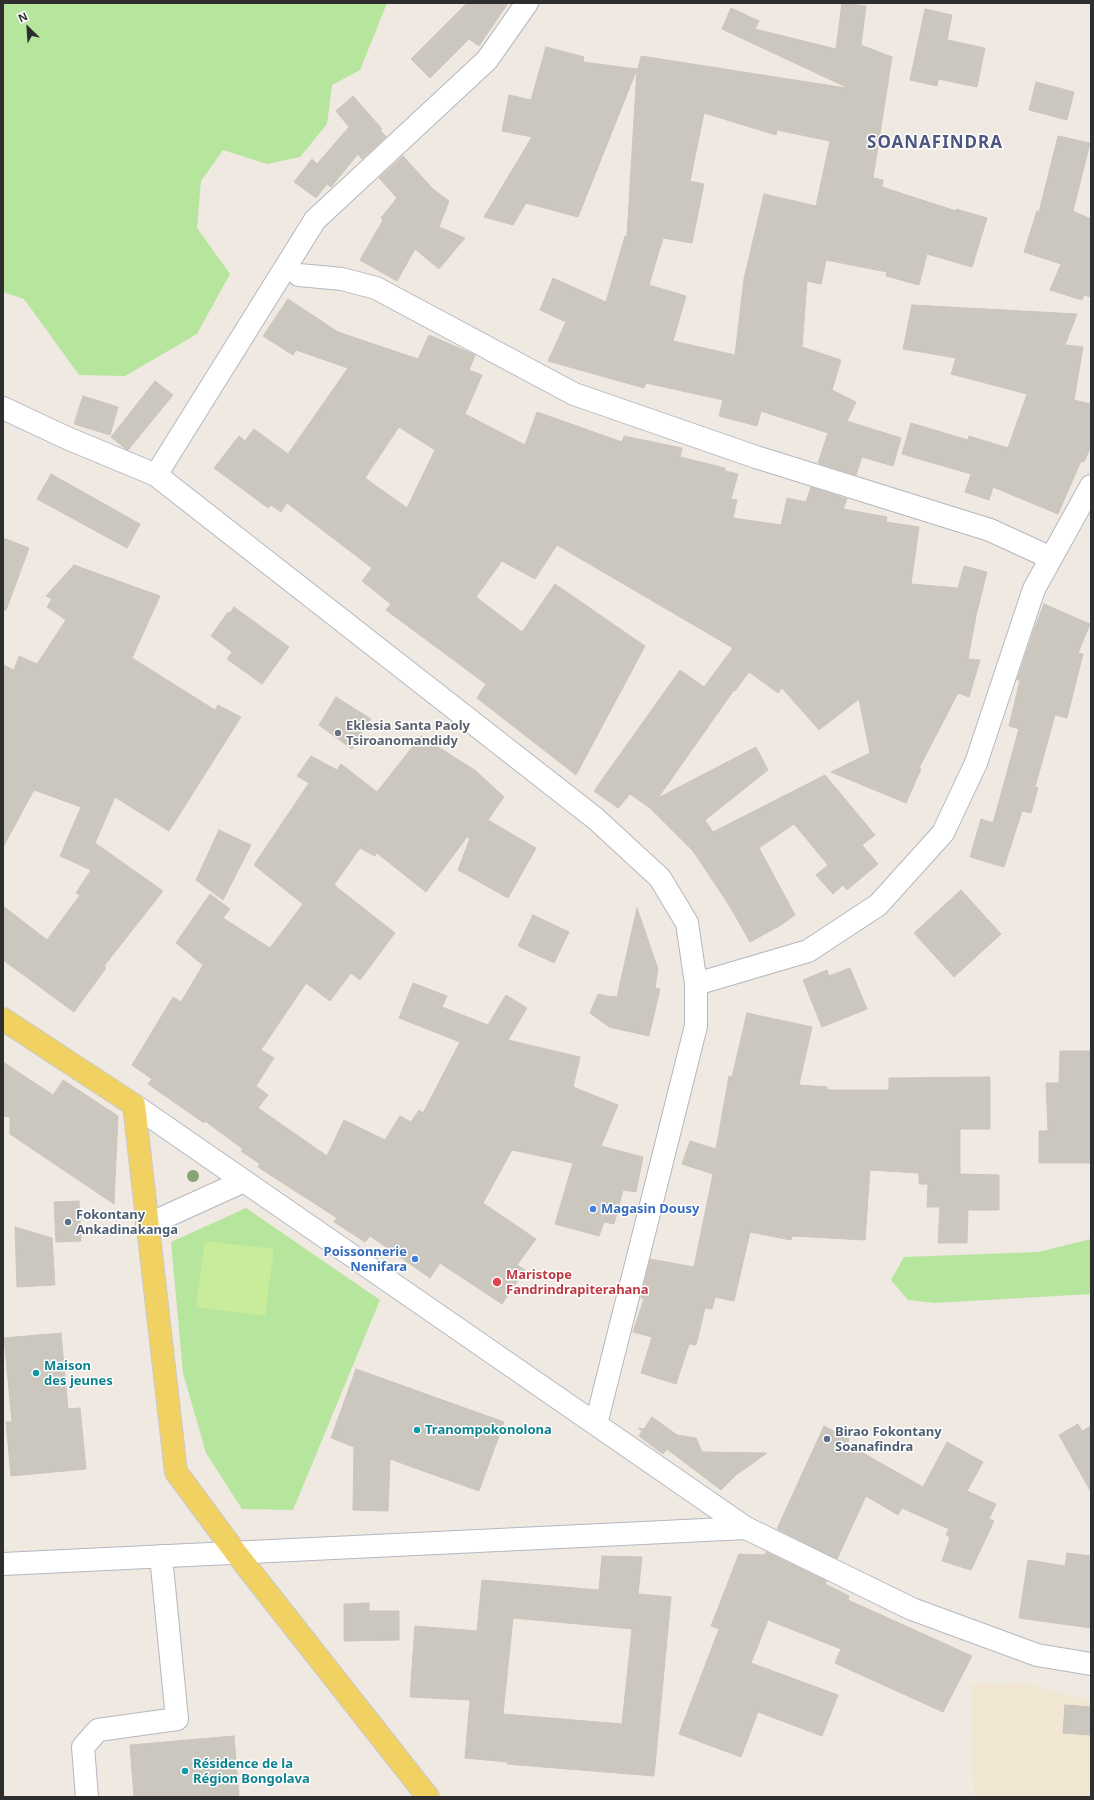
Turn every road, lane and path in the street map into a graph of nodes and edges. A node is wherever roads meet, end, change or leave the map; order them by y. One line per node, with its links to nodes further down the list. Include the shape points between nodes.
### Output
1 (527, 3): 4 (street, via 487,60 315,220)
2 (299, 275): 6 (street, via 342,279 376,288 574,394 756,457 990,530)
3 (3, 408): 4 (street)
4 (156, 475): 7 (street, via 596,819 660,878 687,923)
5 (1091, 486): 6 (street)
6 (1051, 558): 7 (street, via 1034,590 976,763 943,833 878,905 808,951)
7 (696, 984): 12 (street, via 696,1026)
8 (3, 1019): 9 (main road)
9 (134, 1105): 10 (street); 11 (main road)
10 (244, 1181): 11 (street); 12 (street)
11 (148, 1226): 14 (main road, via 176,1472)
12 (596, 1424): 13 (street)
13 (746, 1528): 14 (street); 17 (street, via 912,1609 1037,1656)
14 (236, 1553): 15 (street); 19 (main road)
15 (161, 1556): 16 (street); 18 (street, via 177,1719 98,1730 83,1747)
16 (3, 1564)
17 (1091, 1664)
18 (87, 1797)
19 (428, 1797)

